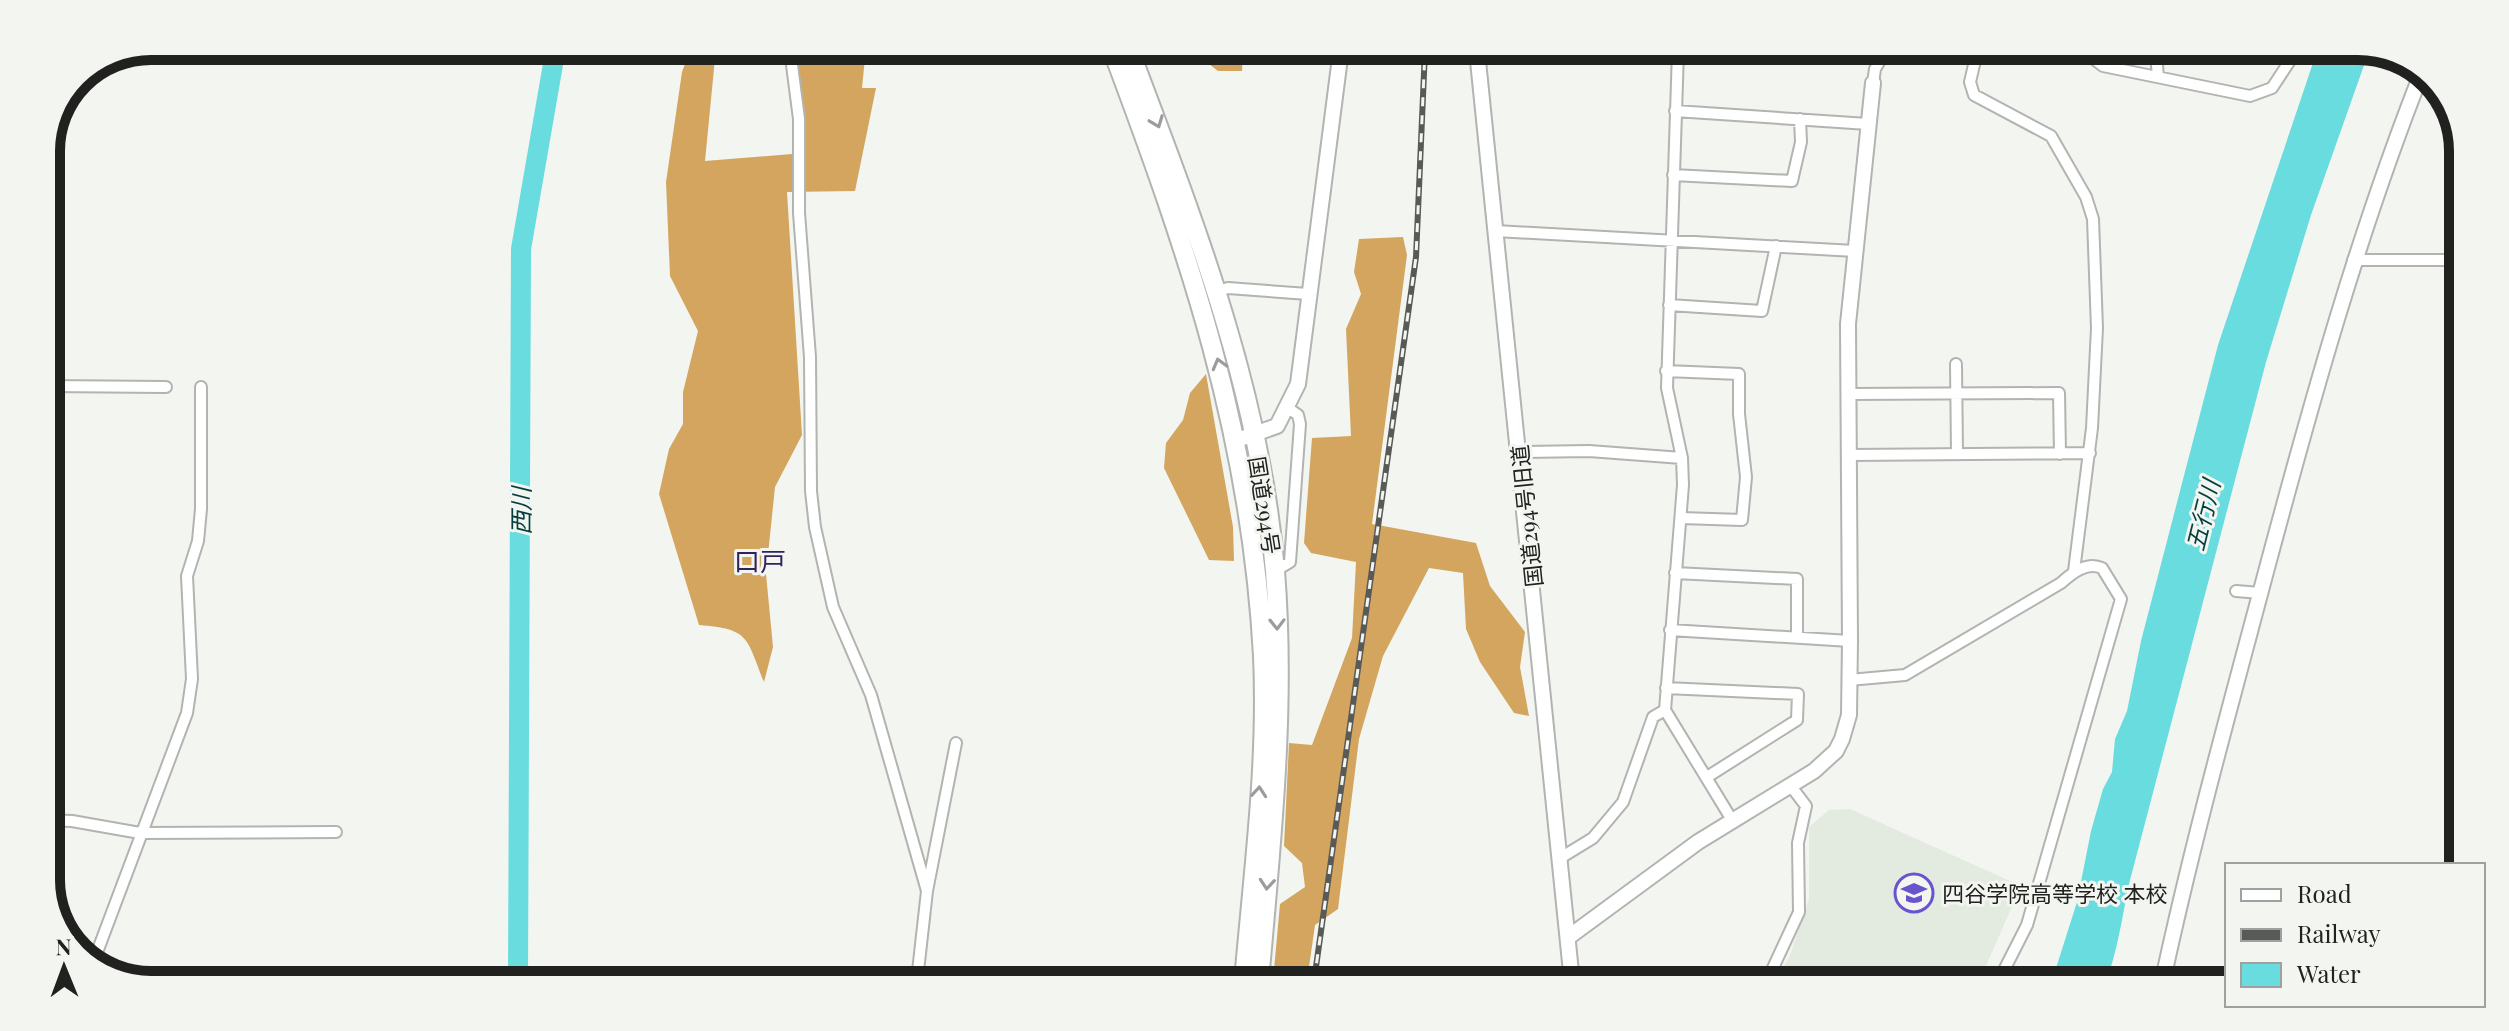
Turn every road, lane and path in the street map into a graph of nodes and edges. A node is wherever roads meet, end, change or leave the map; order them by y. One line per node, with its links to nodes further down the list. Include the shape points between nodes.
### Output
1 (793, 60): 63 (street, via 815,527 833,607 871,695)
2 (1116, 60): 36 (highway, 国道294号, one-way to 2, via 1178,229)
3 (1133, 60): 25 (highway, 国道294号, one-way to 25)
4 (1340, 60): 26 (street)
5 (1478, 60): 19 (street, 国道294号旧道)
6 (1678, 60): 15 (street)
7 (1881, 60): 13 (street)
8 (1975, 60): 38 (street, via 1970,82 1974,95 2051,136 2091,213 2097,328)
9 (2095, 60): 12 (street)
10 (2157, 60): 12 (street)
11 (2291, 60): 12 (street, via 2282,78 2262,95)
12 (2158, 77)
13 (1873, 83): 17 (street)
14 (2418, 83): 23 (street)
15 (1675, 111): 16 (street); 18 (street)
16 (1800, 119): 17 (street); 18 (street, via 1792,181)
17 (1868, 124): 22 (street)
18 (1673, 175): 20 (street)
19 (1496, 231): 20 (street); 37 (street, 国道294号旧道)
20 (1672, 239): 21 (street); 27 (street)
21 (1776, 246): 22 (street); 27 (street, via 1762,311)
22 (1855, 251): 34 (street, via 1848,324)
23 (2353, 260): 24 (street); 48 (street)
24 (2449, 260)
25 (1218, 291): 26 (street); 36 (highway, 国道294号)
26 (1308, 294): 35 (street, via 1302,363)
27 (1669, 305): 29 (street)
28 (1956, 364): 33 (street)
29 (1666, 371): 42 (street); 43 (street, via 1739,374 1746,477 1742,520)
30 (60, 386): 31 (street)
31 (166, 387)
32 (201, 387): 61 (street, via 201,509 187,576 192,679 187,713)
33 (1956, 393): 34 (street); 39 (street); 40 (street, via 2059,393)
34 (1850, 394): 41 (street)
35 (1288, 408): 36 (street, via 1277,426); 44 (street, via 1300,424 1290,562)
36 (1245, 438): 44 (highway, 国道294号); 67 (highway, 国道294号, one-way to 36, via 1261,768 1263,658)
37 (1519, 452): 42 (street); 62 (street, 国道294号旧道)
38 (2090, 453): 40 (street); 45 (street)
39 (1957, 454): 40 (street); 41 (street)
40 (2060, 454)
41 (1850, 455): 51 (street)
42 (1682, 458): 43 (street)
43 (1681, 518): 46 (street)
44 (1275, 571): 68 (highway, 国道294号, one-way to 68, via 1276,770)
45 (2074, 571): 52 (street, via 1928,664 1889,679); 71 (street, via 2098,565 2121,599 2027,925)
46 (1675, 573): 49 (street); 50 (street, via 1797,579)
47 (2236, 591): 48 (street)
48 (2260, 593): 72 (street)
49 (1670, 630): 50 (street); 53 (street)
50 (1797, 638): 51 (street)
51 (1850, 641): 52 (street)
52 (1849, 680): 57 (street, via 1847,726 1836,751)
53 (1666, 688): 54 (street); 56 (street, via 1798,694 1797,720)
54 (1665, 710): 56 (street); 62 (street, via 1651,724 1623,802 1593,838)
55 (956, 743): 63 (street)
56 (1707, 777): 58 (street)
57 (1790, 785): 58 (street); 70 (street, via 1806,806 1798,843 1799,912)
58 (1732, 820): 65 (street)
59 (60, 821): 61 (street)
60 (336, 832): 61 (street)
61 (140, 833): 64 (street)
62 (1562, 857): 65 (street, 国道294号旧道)
63 (927, 891): 66 (street)
64 (104, 933)
65 (1570, 936): 69 (street, 国道294号旧道)
66 (918, 971)
67 (1245, 971)
68 (1260, 971)
69 (1572, 971)
70 (1772, 971)
71 (2004, 971)
72 (2165, 971)

